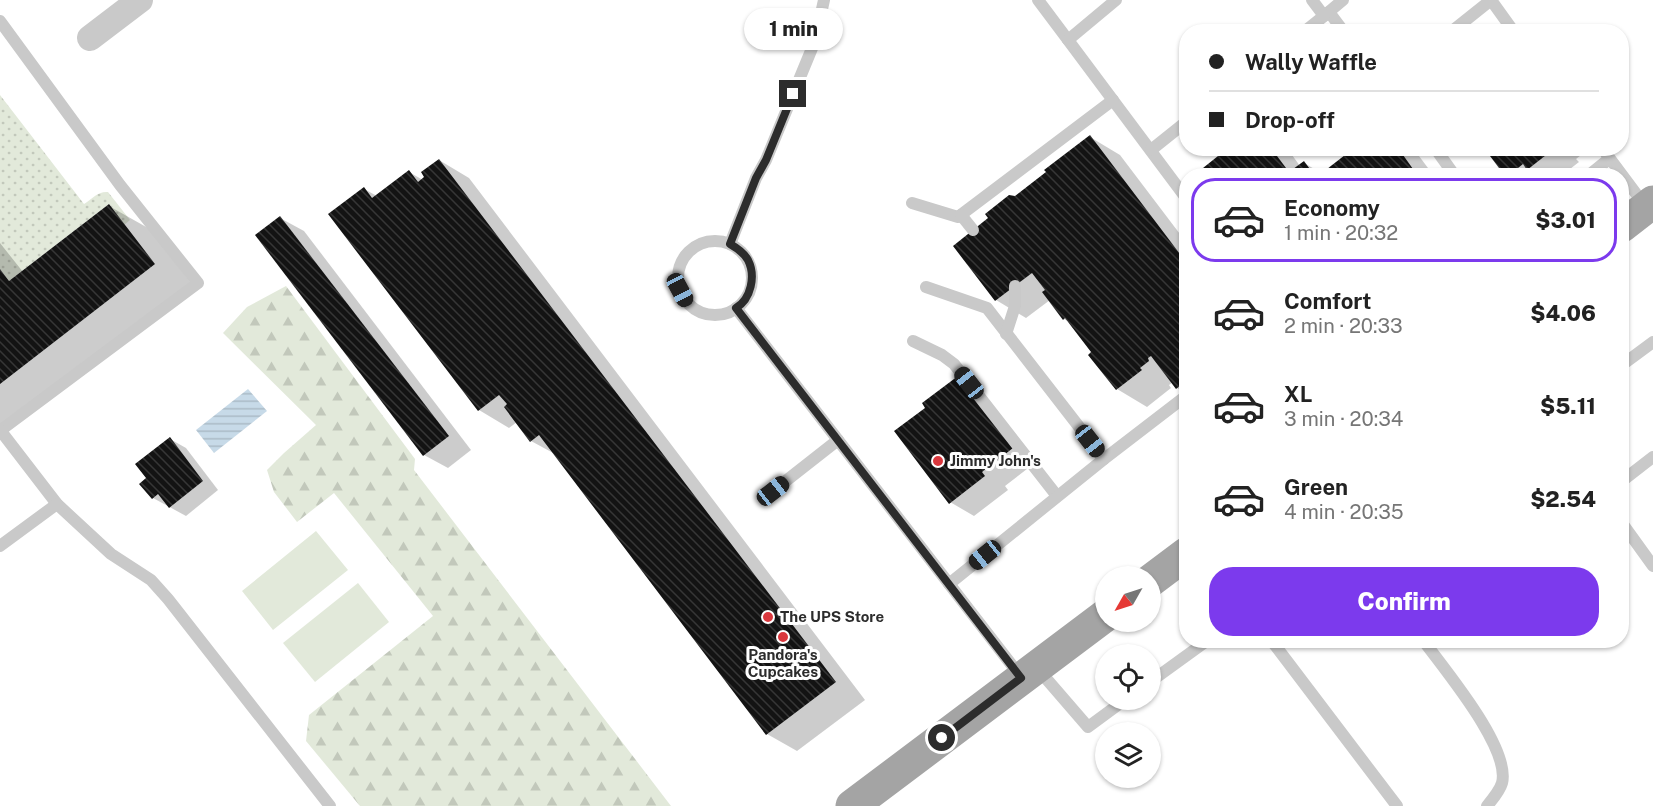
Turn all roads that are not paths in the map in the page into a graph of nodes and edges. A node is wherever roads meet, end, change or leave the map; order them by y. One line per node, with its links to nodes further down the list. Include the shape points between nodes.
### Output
1 (140, 0): 14 (street)
2 (824, 0): 27 (lane, via 815,41)
3 (1038, 0): 15 (lane)
4 (1116, 0): 15 (lane)
5 (1312, 0): 8 (lane)
6 (1343, 0): 8 (lane)
7 (1491, 0): 12 (lane); 13 (lane)
8 (1327, 14): 10 (lane); 11 (lane)
9 (0, 21): 36 (lane, via 120,185 198,283)
10 (1314, 24)
11 (1336, 24)
12 (1461, 24)
13 (1508, 24)
14 (90, 38)
15 (1068, 40): 16 (lane)
16 (1113, 100): 18 (lane); 25 (lane)
17 (1179, 127): 18 (lane)
18 (1150, 150): 21 (lane)
19 (1604, 156): 20 (lane)
20 (1595, 168)
21 (1179, 189)
22 (1629, 193): 24 (lane)
23 (912, 203): 25 (lane)
24 (1641, 214)
25 (961, 215): 26 (lane)
26 (973, 230)
27 (730, 244): 30 (lane, via 748,261 752,273 747,296); 30 (lane, via 708,241 696,246 686,254 678,277 680,290 695,309 718,314)
28 (1016, 286): 31 (lane, via 1015,306)
29 (926, 287): 31 (lane, via 987,308)
30 (736, 308): 37 (lane)
31 (1006, 334): 39 (lane)
32 (913, 341): 42 (lane, via 954,364)
33 (1653, 342): 34 (lane)
34 (1629, 360)
35 (1179, 401): 39 (lane)
36 (0, 430): 43 (lane)
37 (838, 440): 41 (lane); 49 (lane)
38 (1653, 457): 40 (lane)
39 (1104, 459): 42 (lane)
40 (1629, 476)
41 (773, 491)
42 (1057, 496): 49 (lane)
43 (57, 504): 45 (lane); 57 (lane, via 111,554 151,580)
44 (1629, 533): 47 (lane)
45 (0, 546)
46 (1179, 559): 48 (main road)
47 (1653, 566)
48 (1161, 573)
49 (949, 584): 54 (lane)
50 (1095, 623): 54 (main road)
51 (1197, 648): 55 (lane)
52 (1278, 648): 59 (lane)
53 (1429, 648): 60 (lane, via 1484,724 1501,759 1502,783)
54 (1029, 673): 56 (lane, via 1088,726); 58 (main road)
55 (1161, 674)
56 (1111, 710)
57 (330, 806)
58 (852, 806)
59 (1397, 806)
60 (1487, 806)

